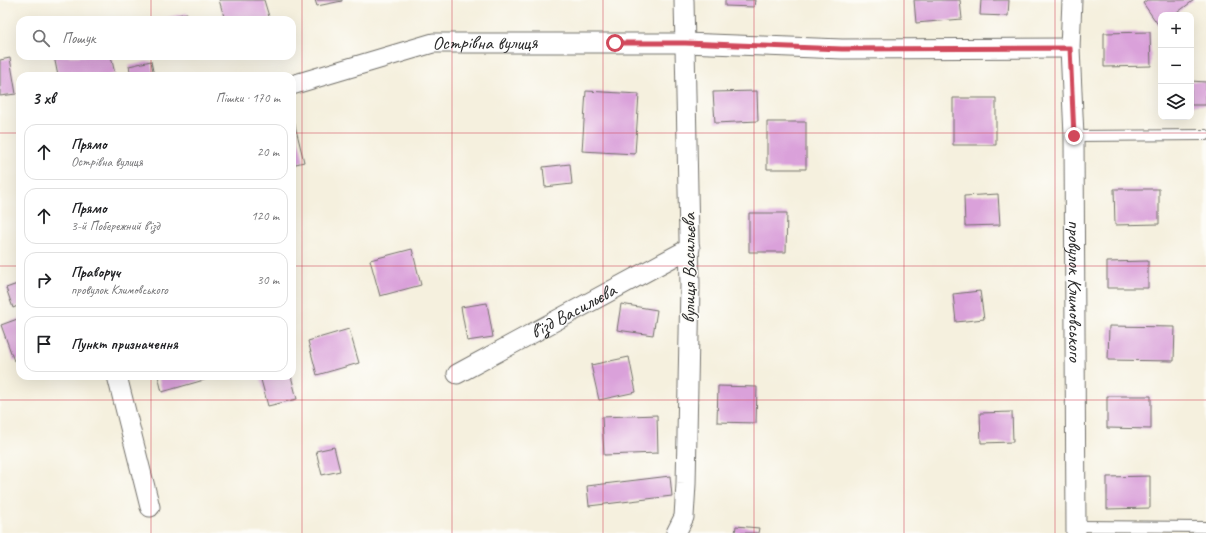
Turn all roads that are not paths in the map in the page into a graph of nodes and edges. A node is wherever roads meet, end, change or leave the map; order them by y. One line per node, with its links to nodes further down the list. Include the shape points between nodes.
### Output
1 (684, 0): 3 (street, вулиця Васильєва)
2 (1073, 2): 4 (street, провулок Климовського)
3 (685, 43): 4 (street, Острівна вулиця, via 842,49); 5 (street, Острівна вулиця, via 433,43); 8 (street, вулиця Васильєва)
4 (1070, 48): 7 (street, провулок Климовського)
5 (296, 84)
6 (1206, 135): 7 (lane)
7 (1074, 136): 13 (street, провулок Климовського)
8 (690, 248): 9 (street, в'їзд Васильєва); 14 (street, вулиця Васильєва, via 686,491 684,517)
9 (457, 374)
10 (118, 380): 11 (street)
11 (150, 507)
12 (1206, 527): 13 (lane)
13 (1076, 530)
14 (676, 533)

